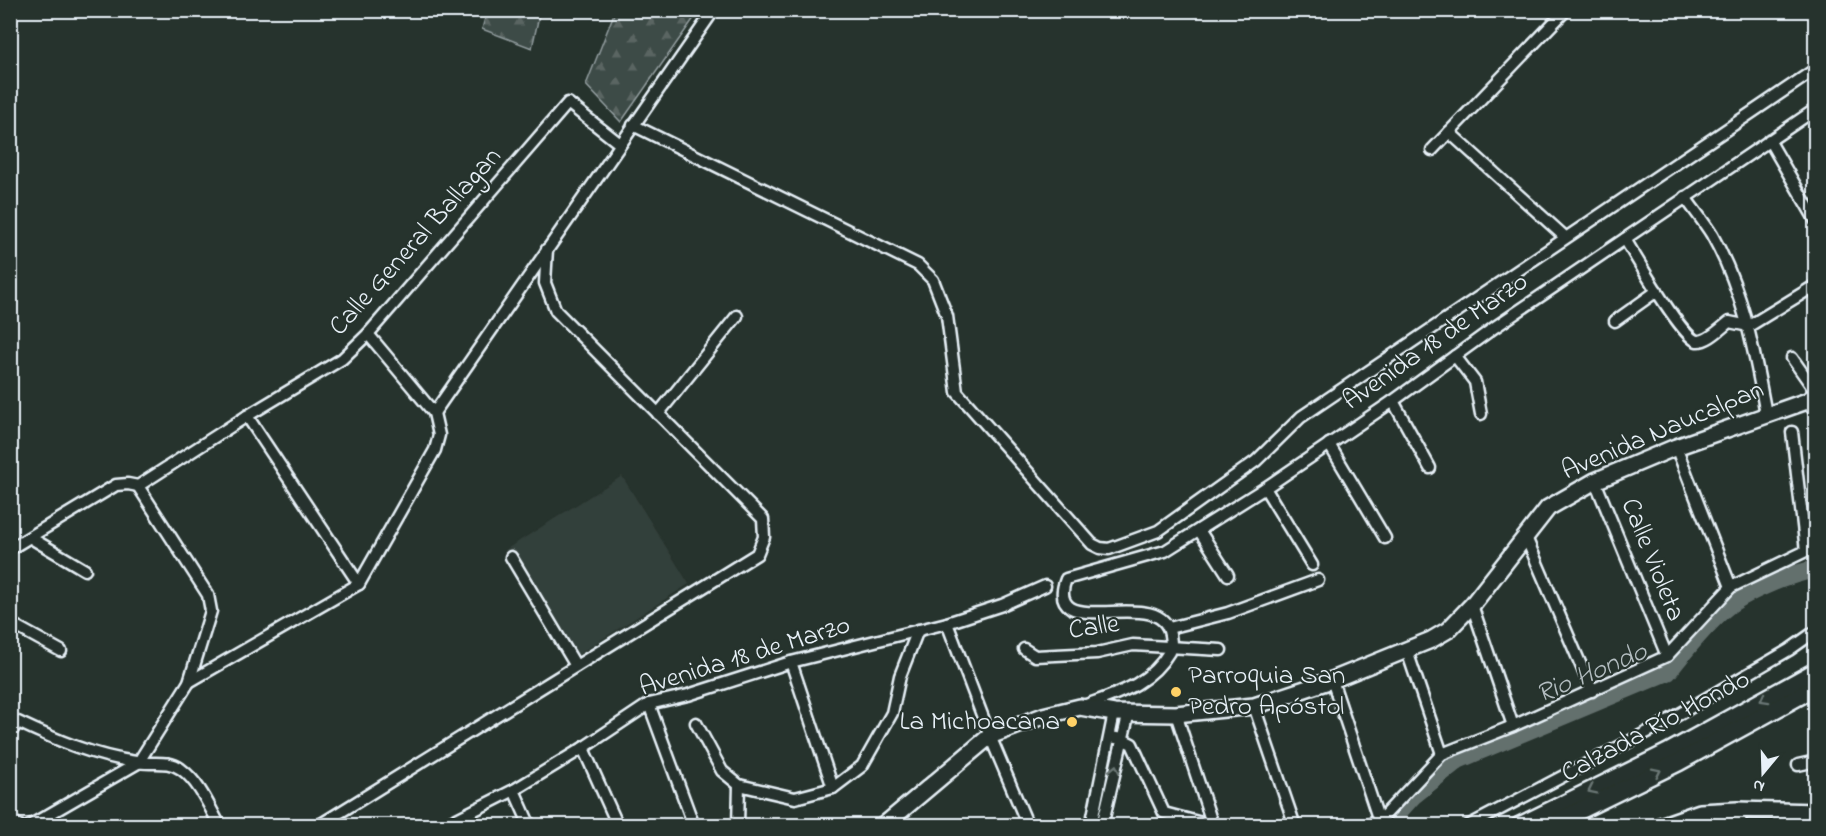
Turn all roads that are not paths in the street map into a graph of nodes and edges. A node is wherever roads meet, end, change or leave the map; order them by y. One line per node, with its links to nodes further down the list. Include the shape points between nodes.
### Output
1 (714, 10): 5 (street)
2 (1563, 12): 6 (street)
3 (1815, 69): 12 (street)
4 (1815, 109): 7 (street, Avenida 18 de Marzo)
5 (633, 125): 8 (street); 12 (street, via 918,265 933,279 947,316 957,392 1092,544 1100,548 1109,549 1158,531 1256,461 1301,417)
6 (1449, 132): 9 (street); 12 (street)
7 (1769, 140): 10 (street, Avenida 18 de Marzo); 11 (street)
8 (620, 144): 14 (street); 20 (street, Calle General Ballagan, via 568,103)
9 (1432, 150)
10 (1685, 197): 13 (street, Avenida 18 de Marzo); 19 (street, via 1711,233)
11 (1815, 221)
12 (1565, 237)
13 (1625, 239): 16 (street); 21 (street, Avenida 18 de Marzo)
14 (547, 249): 25 (street); 26 (street, via 545,283 556,311)
15 (1815, 285): 19 (street)
16 (1657, 291): 18 (street); 19 (street, via 1688,336 1697,341 1729,322)
17 (737, 316): 26 (street)
18 (1615, 321)
19 (1749, 326): 28 (street)
20 (368, 334): 25 (street); 29 (street, Calle General Ballagan, via 342,359)
21 (1455, 356): 24 (street, Avenida 18 de Marzo); 27 (street, via 1475,382)
22 (1792, 358): 23 (street)
23 (1813, 400): 28 (main road, Avenida Naucalpan)
24 (1393, 401): 31 (street, Avenida 18 de Marzo); 33 (street)
25 (434, 413): 48 (street, via 439,435 435,450)
26 (658, 414): 64 (street, via 763,519 764,537 757,554)
27 (1481, 414)
28 (1766, 414): 32 (main road, Avenida Naucalpan)
29 (247, 416): 35 (street, Calle General Ballagan); 48 (street)
30 (1791, 432): 42 (street)
31 (1329, 444): 36 (street, Avenida 18 de Marzo); 40 (street)
32 (1676, 447): 34 (main road, Avenida Naucalpan); 50 (street)
33 (1430, 468)
34 (1595, 481): 38 (main road, Avenida Naucalpan, via 1548,508); 62 (street, Calle Violeta)
35 (138, 486): 39 (street, Calle General Ballagan, via 116,485); 67 (street, via 208,595 211,611)
36 (1265, 488): 37 (street, Avenida 18 de Marzo); 44 (street)
37 (1198, 530): 46 (street); 54 (street, Avenida 18 de Marzo, via 1165,551 1066,579 1063,587 1063,598 1080,611 1137,611 1156,616)
38 (1525, 535): 51 (main road, Avenida Naucalpan); 69 (street)
39 (31, 538): 41 (street, Calle General Ballagan); 45 (street)
40 (1385, 538)
41 (10, 549)
42 (1811, 550): 50 (street)
43 (511, 557): 64 (street)
44 (1312, 565)
45 (85, 570)
46 (1228, 575)
47 (1318, 580): 54 (street, via 1228,613)
48 (359, 584): 67 (street)
49 (1045, 586): 53 (street, Avenida 18 de Marzo)
50 (1731, 587): 62 (street)
51 (1472, 605): 61 (main road, Avenida Naucalpan, via 1448,630); 76 (street)
52 (10, 623): 60 (street)
53 (947, 623): 55 (street, Avenida 18 de Marzo); 78 (street)
54 (1169, 628): 57 (street)
55 (918, 630): 63 (street, Avenida 18 de Marzo); 87 (street, via 900,676 892,713 862,766)
56 (1815, 631): 109 (street, via 1659,726)
57 (1172, 647): 58 (street, Calle, via 1134,645 1070,656 1035,656); 59 (street, Calle); 72 (street, via 1160,667 1140,683)
58 (1024, 649)
59 (1221, 650)
60 (61, 651)
61 (1407, 651): 66 (main road, Avenida Naucalpan); 82 (street)
62 (1667, 656): 69 (street)
63 (791, 662): 70 (street, Avenida 18 de Marzo); 87 (street)
64 (576, 666): 96 (street)
65 (1815, 670): 110 (main road, Calzada Río Hondo, one-way to 110, via 1667,753)
66 (1332, 680): 71 (main road, Avenida Naucalpan); 92 (street)
67 (189, 682): 84 (street)
68 (1815, 687): 111 (main road, Calzada Río Hondo, one-way to 68, via 1679,762)
69 (1592, 691): 76 (street)
70 (649, 704): 81 (street, Avenida 18 de Marzo); 100 (street)
71 (1254, 706): 74 (main road, Avenida Naucalpan); 107 (street)
72 (1080, 707): 73 (main road, Avenida Naucalpan); 78 (main road, Avenida Naucalpan)
73 (1122, 712): 74 (main road, Avenida Naucalpan); 79 (street); 80 (street)
74 (1176, 714): 106 (street)
75 (696, 723): 86 (street, via 722,771)
76 (1513, 726): 82 (street)
77 (10, 733): 84 (street, via 18,722 75,748)
78 (990, 736): 102 (main road, Avenida Naucalpan); 103 (street)
79 (1110, 737): 80 (street); 104 (street)
80 (1122, 739): 105 (street, one-way to 80); 106 (street, via 1132,744 1164,813)
81 (583, 748): 88 (street, Avenida 18 de Marzo); 99 (street)
82 (1442, 754): 92 (street)
83 (1815, 761): 85 (street)
84 (138, 763): 94 (street); 95 (street, via 179,767 193,779)
85 (1798, 765)
86 (739, 785): 87 (street, via 795,798); 101 (street)
87 (833, 788)
88 (514, 790): 97 (street, Avenida 18 de Marzo); 98 (street)
89 (1737, 810): 90 (main road); 112 (main road, via 1700,812); 113 (street)
90 (1809, 811): 114 (street)
91 (10, 820): 93 (street)
92 (1379, 821): 108 (street)
93 (20, 825)
94 (29, 825)
95 (220, 825)
96 (318, 825)
97 (443, 825)
98 (530, 825)
99 (618, 825)
100 (694, 825)
101 (738, 825)
102 (883, 825)
103 (1026, 825)
104 (1091, 825)
105 (1101, 825)
106 (1213, 825)
107 (1295, 825)
108 (1365, 825)
109 (1468, 825)
110 (1519, 825)
111 (1548, 825)
112 (1663, 825)
113 (1743, 825)
114 (1812, 825)

